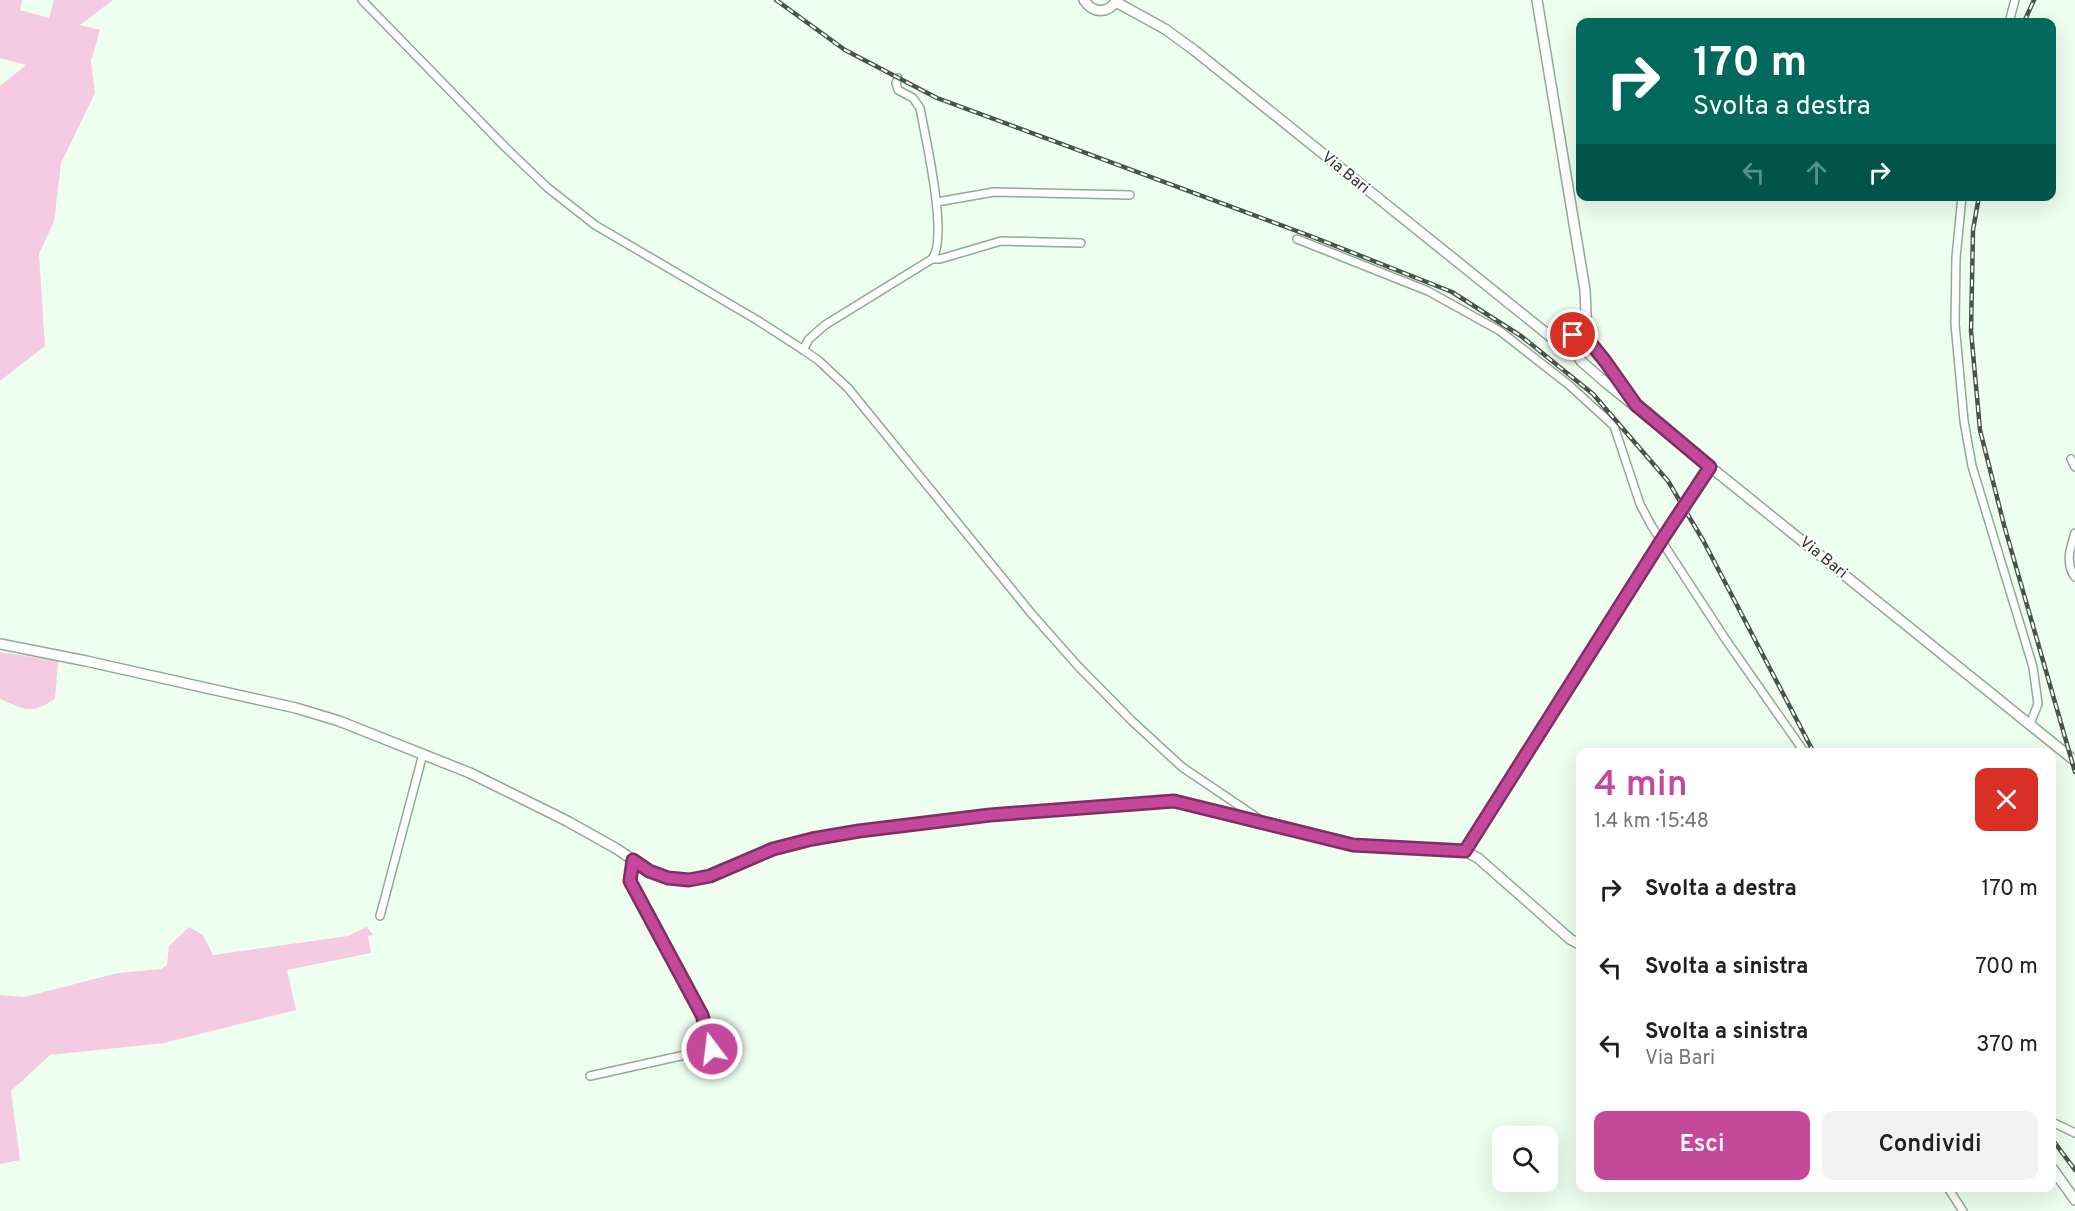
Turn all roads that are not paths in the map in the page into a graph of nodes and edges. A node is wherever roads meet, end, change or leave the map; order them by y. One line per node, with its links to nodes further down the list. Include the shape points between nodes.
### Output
1 (362, 0): 18 (street, via 555,194 595,225)
2 (1084, 0): 5 (main road, Via Bari, via 1097,11 1108,9)
3 (1537, 0): 14 (main road)
4 (2015, 0): 6 (street)
5 (1117, 1): 15 (main road, Via Bari, via 1194,50)
6 (2010, 18)
7 (898, 78): 10 (street, via 898,90 913,98 920,108)
8 (1130, 195): 10 (street, via 994,192)
9 (1962, 201): 28 (street, via 1955,324 1965,421 1972,466 2033,667 2038,704)
10 (937, 202): 13 (street, via 938,242)
11 (1297, 240): 25 (street, via 1428,291 1500,331 1560,377 1614,426 1640,504)
12 (1081, 243): 13 (street, via 1001,241)
13 (933, 259): 18 (street, via 825,326 809,339)
14 (1586, 306): 16 (main road); 17 (main road)
15 (1545, 332): 16 (main road); 19 (main road, Via Bari)
16 (1574, 334): 17 (main road, via 1582,333); 19 (main road, via 1570,340)
17 (1587, 339): 19 (main road, via 1584,350); 20 (main road)
18 (803, 350): 32 (street, via 848,388 1077,665 1182,767)
19 (1573, 350): 20 (main road, Via Bari, via 1581,361)
20 (1636, 405): 22 (main road, Via Bari)
21 (2071, 459): 23 (street)
22 (1710, 467): 25 (street); 28 (main road, Via Bari)
23 (2075, 467)
24 (2075, 533): 26 (street, via 2069,562)
25 (1661, 541): 29 (street); 33 (street)
26 (2075, 577)
27 (0, 644): 30 (main road, via 296,708)
28 (2030, 724): 31 (main road, Via Bari)
29 (1802, 748)
30 (423, 754): 34 (main road, via 567,821); 35 (street)
31 (2075, 761)
32 (1264, 822): 33 (main road, via 1353,845); 34 (main road, via 1174,801 990,815 859,831 773,849 710,876 689,880 668,878)
33 (1465, 851): 36 (main road)
34 (633, 860): 37 (street, via 630,881 702,1015 712,1049)
35 (380, 916)
36 (1576, 942)
37 (590, 1076)
38 (2056, 1124): 39 (street)
39 (2075, 1133)
40 (2056, 1174): 42 (main road)
41 (1951, 1192): 43 (street)
42 (2075, 1200)
43 (1963, 1211)

